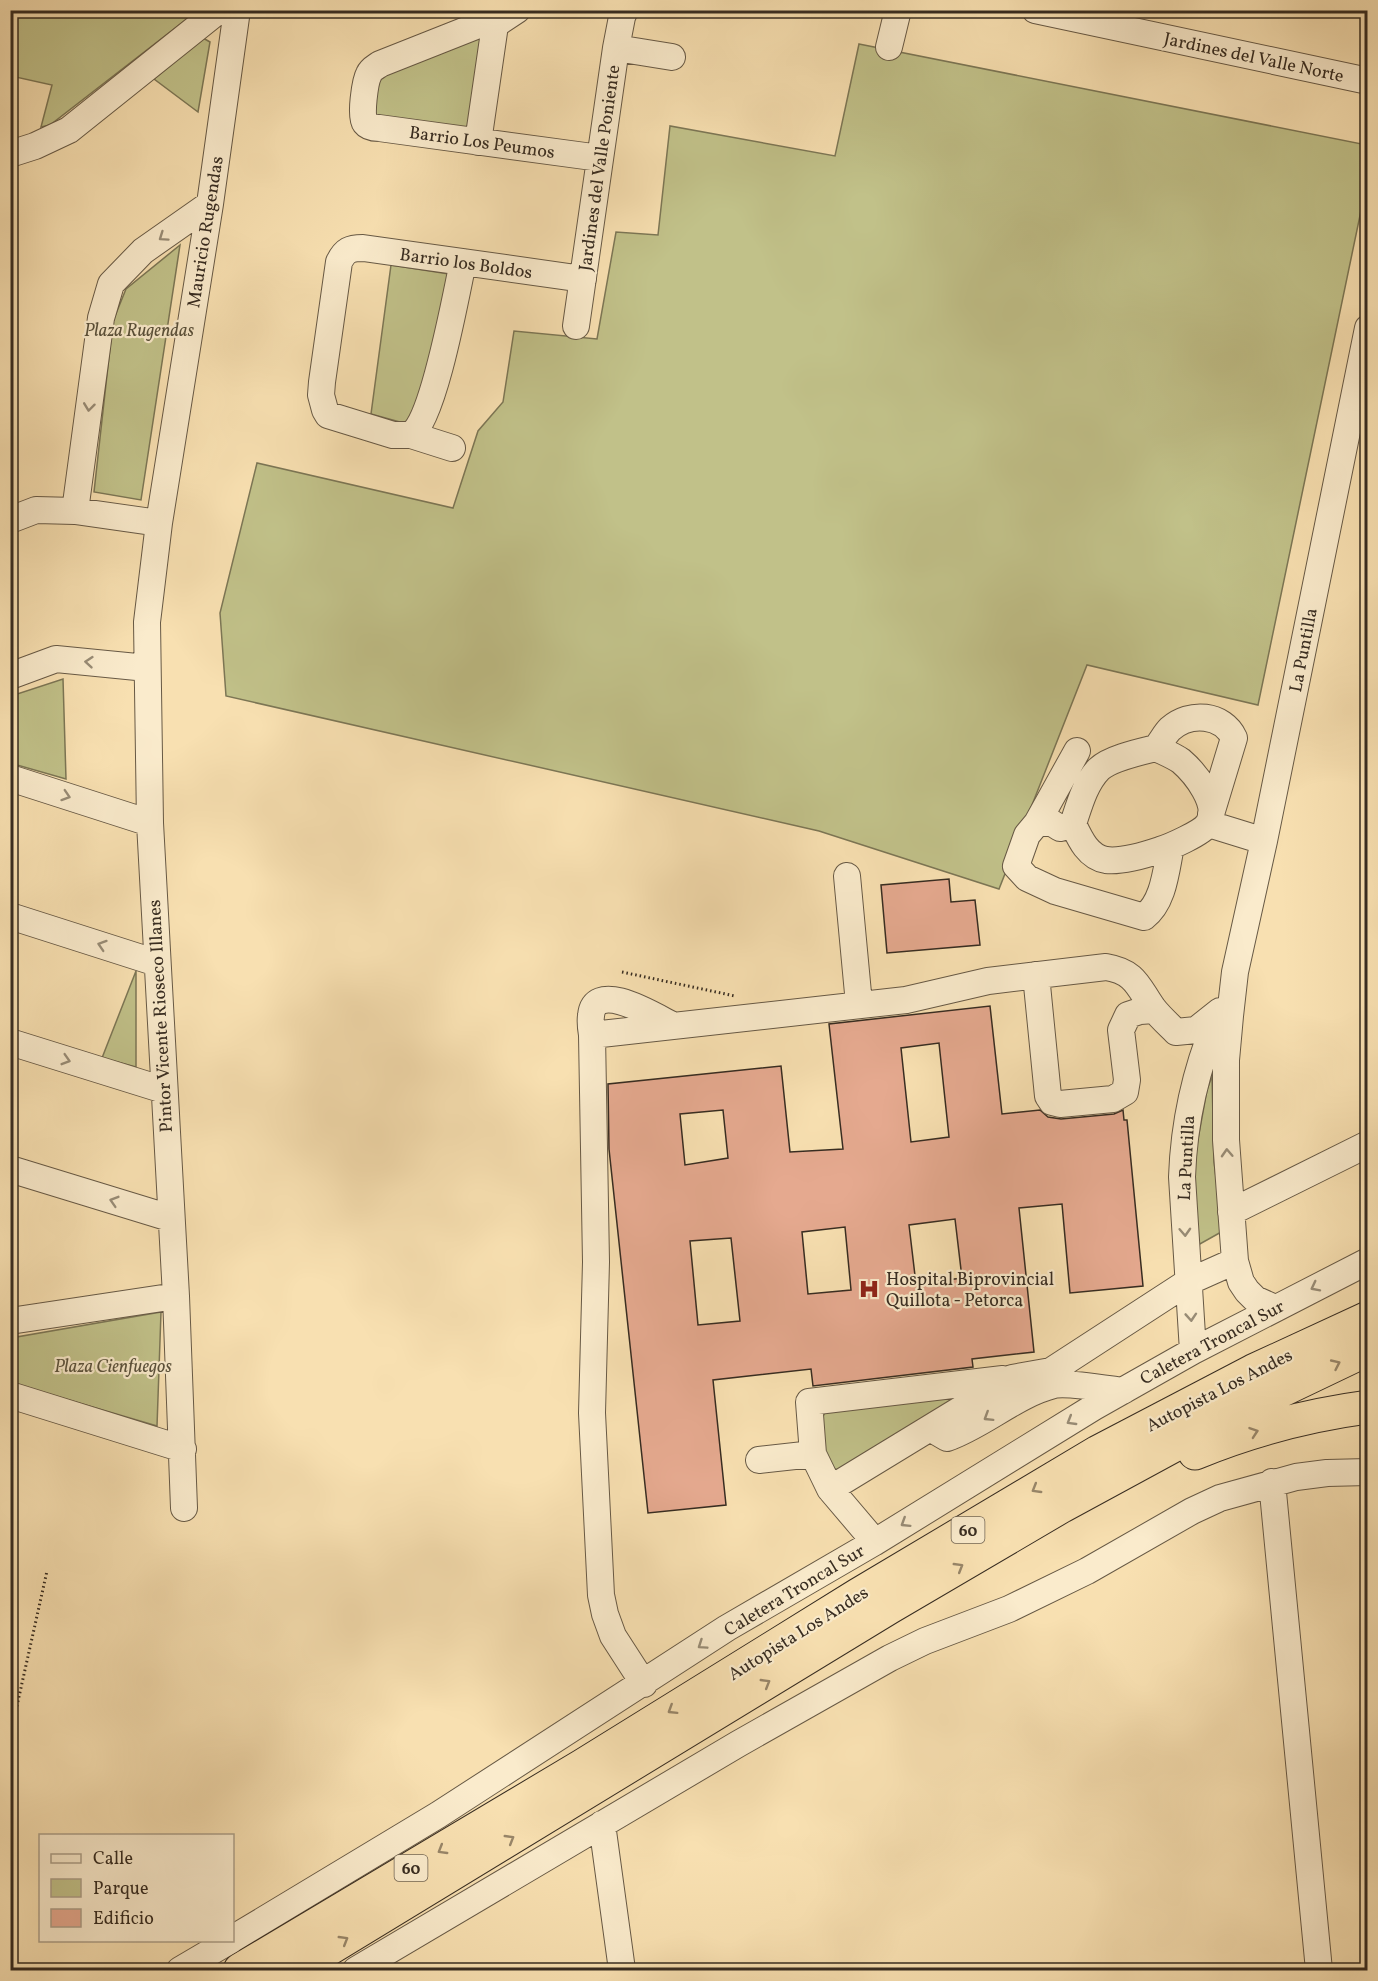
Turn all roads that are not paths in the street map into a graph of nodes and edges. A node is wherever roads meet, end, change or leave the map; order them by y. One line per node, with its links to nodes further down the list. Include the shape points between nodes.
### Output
1 (219, 10): 13 (street, via 69,130)
2 (237, 10): 15 (street, Mauricio Rugendas)
3 (517, 10): 7 (street)
4 (626, 10): 9 (street, Jardines del Valle Poniente)
5 (898, 10): 8 (street)
6 (1035, 10): 11 (street, Jardines del Valle Norte)
7 (493, 26): 12 (street); 12 (street, Barrio Los Peumos, via 481,24 380,64 367,76 362,116 370,127)
8 (889, 47)
9 (616, 48): 10 (street); 14 (street, Jardines del Valle Poniente)
10 (672, 57)
11 (1368, 81)
12 (478, 142): 14 (street, Barrio Los Peumos)
13 (10, 154)
14 (600, 158): 17 (street, Jardines del Valle Poniente)
15 (210, 204): 22 (street, one-way to 22, via 143,251 111,284 101,318); 24 (street, Mauricio Rugendas)
16 (463, 262): 17 (street, Barrio los Boldos); 20 (street, via 442,361 422,419); 20 (street, Barrio los Boldos, via 363,248 349,249 343,254 322,382 325,410 328,415 371,429)
17 (583, 279): 18 (street, Jardines del Valle Poniente)
18 (576, 326)
19 (1368, 328): 34 (street, La Puntilla)
20 (411, 435): 21 (street)
21 (452, 448)
22 (75, 511): 23 (street, via 36,510); 24 (street)
23 (10, 520)
24 (159, 523): 25 (street, Pintor Vicente Rioseco Illanes, via 147,622)
25 (147, 668): 26 (street, one-way to 26, via 56,659); 32 (street, Pintor Vicente Rioseco Illanes)
26 (10, 676)
27 (1156, 748): 30 (street, via 1180,760 1197,778 1209,796); 30 (street, via 1171,728 1192,717 1211,718 1229,728 1234,738); 33 (street, via 1129,754 1100,769 1082,795)
28 (1077, 751): 31 (street)
29 (10, 778): 32 (street, one-way to 32)
30 (1210, 819): 34 (street); 35 (street, via 1201,830)
31 (1037, 823): 33 (street, via 1052,823 1060,828); 35 (street, via 1027,835 1016,866 1027,878 1055,891 1144,917 1153,910 1160,895)
32 (150, 824): 38 (street, Pintor Vicente Rioseco Illanes)
33 (1073, 824): 35 (street, via 1083,847 1105,860 1140,857)
34 (1264, 841): 39 (street, La Puntilla)
35 (1171, 846)
36 (847, 876): 41 (street)
37 (10, 916): 38 (street, one-way to 37)
38 (157, 963): 49 (street, Pintor Vicente Rioseco Illanes)
39 (1235, 972): 43 (street, La Puntilla); 52 (street, La Puntilla, one-way to 39, via 1226,1060)
40 (1042, 982): 41 (street, via 988,981 906,1000); 42 (street, via 1106,967 1119,969 1135,979); 42 (street, via 1048,1096 1052,1102 1113,1099 1125,1092 1121,1029 1128,1015)
41 (859, 1004): 44 (street)
42 (1154, 1010): 45 (street)
43 (1220, 1011): 45 (street, via 1196,1030); 48 (street, La Puntilla)
44 (672, 1025): 46 (street); 46 (street, via 612,998 599,1001 593,1008)
45 (1176, 1032): 48 (street)
46 (592, 1035): 77 (street, via 596,1262 592,1413 602,1595 613,1636)
47 (10, 1042): 49 (street, one-way to 49)
48 (1196, 1074): 56 (street, La Puntilla, one-way to 56, via 1183,1151)
49 (164, 1090): 53 (street, Pintor Vicente Rioseco Illanes)
50 (1368, 1144): 52 (street)
51 (10, 1170): 53 (street, one-way to 51)
52 (1232, 1212): 54 (street, La Puntilla)
53 (170, 1218): 57 (street, Pintor Vicente Rioseco Illanes)
54 (1235, 1261): 56 (street); 58 (street, La Puntilla, via 1247,1291)
55 (1368, 1261): 58 (street, Caletera Troncal Sur, one-way to 58)
56 (1188, 1282): 62 (street, La Puntilla, one-way to 62); 63 (street, via 1051,1371)
57 (176, 1296): 60 (street); 68 (street, Pintor Vicente Rioseco Illanes)
58 (1275, 1308): 62 (street, Caletera Troncal Sur)
59 (1368, 1318): 82 (highway, Autopista Los Andes / 60, one-way to 82, via 1253,1371 1098,1452)
60 (10, 1321)
61 (1368, 1349): 74 (highway, Autopista Los Andes / 60, one-way to 61, via 1226,1417)
62 (1193, 1351): 64 (street, Caletera Troncal Sur)
63 (1012, 1378): 69 (street, via 809,1402); 73 (street)
64 (1123, 1391): 67 (street, one-way to 67, via 1055,1385 947,1438); 76 (street, Caletera Troncal Sur, one-way to 76)
65 (10, 1395): 68 (street)
66 (1368, 1407): 74 (highway, one-way to 66, via 1267,1427)
67 (935, 1431)
68 (183, 1449): 75 (street, Pintor Vicente Rioseco Illanes)
69 (813, 1454): 70 (street); 73 (street)
70 (759, 1460)
71 (1368, 1472): 72 (street, via 1327,1473)
72 (1272, 1482): 78 (street, via 1220,1498 1087,1572 890,1658); 86 (street)
73 (830, 1489): 76 (street)
74 (1062, 1506): 83 (highway, Autopista Los Andes / 60, one-way to 74)
75 (184, 1508)
76 (875, 1542): 77 (street, Caletera Troncal Sur, one-way to 77, via 727,1628)
77 (644, 1684): 79 (street, Caletera Troncal Sur)
78 (602, 1824): 84 (street); 85 (street)
79 (234, 1939)
80 (229, 1942): 81 (street, Caletera Troncal Sur)
81 (180, 1971)
82 (240, 1971)
83 (294, 1971)
84 (356, 1971)
85 (622, 1971)
86 (1319, 1971)

